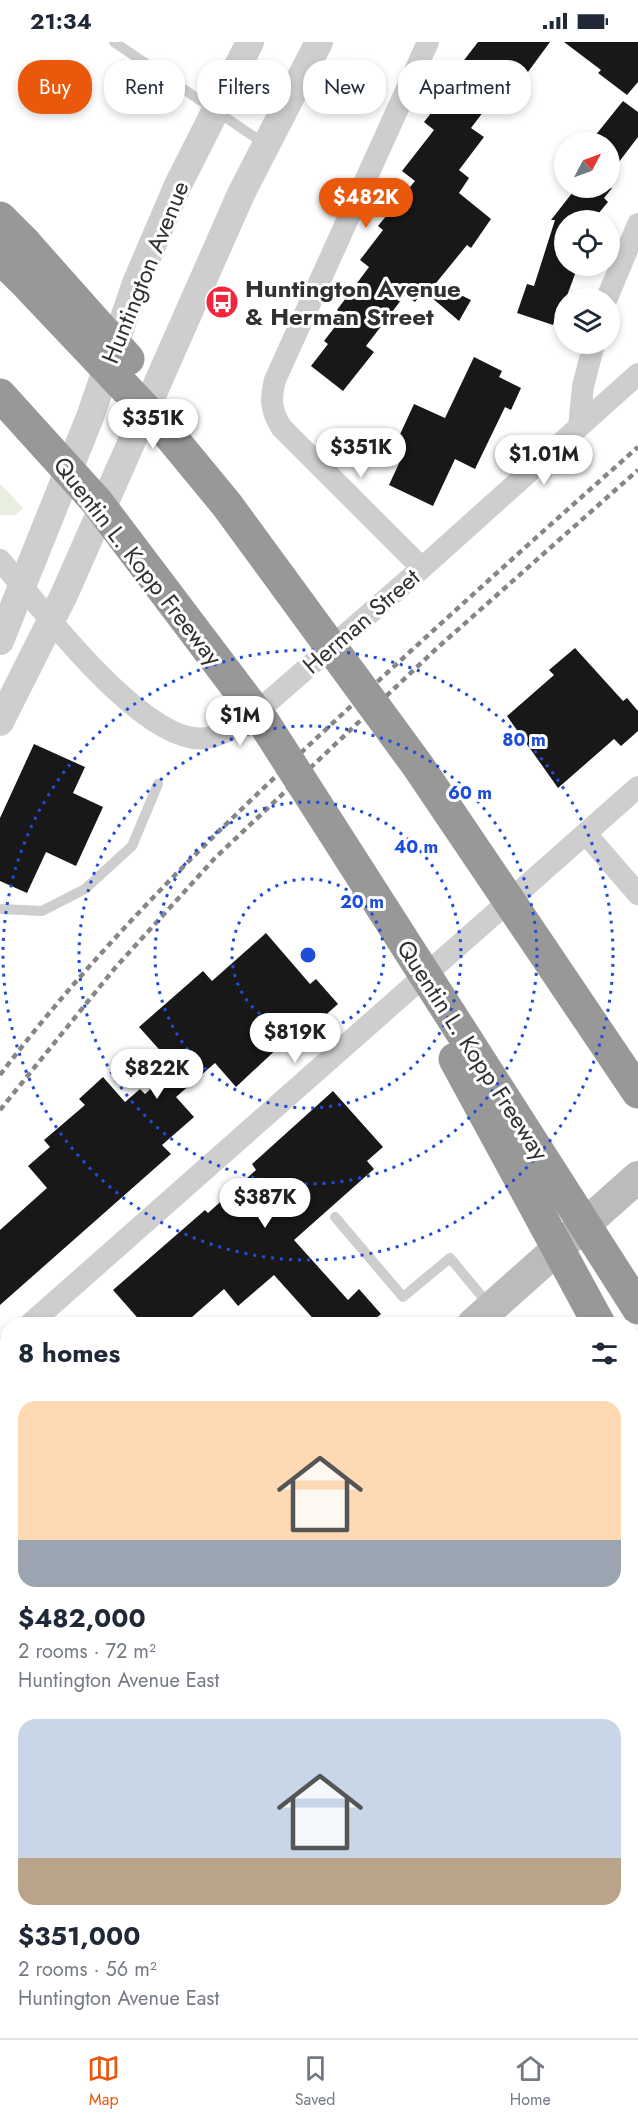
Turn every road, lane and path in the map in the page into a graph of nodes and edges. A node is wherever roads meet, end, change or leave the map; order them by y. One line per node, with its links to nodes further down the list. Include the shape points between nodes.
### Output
1 (114, 42): 6 (lane)
2 (250, 42): 5 (street, Huntington Avenue)
3 (319, 42): 9 (street)
4 (428, 42): 19 (street, via 275,380 271,397 272,411 281,427)
5 (241, 60)
6 (197, 99)
7 (213, 114): 20 (street, Huntington Avenue, via 135,283 90,417)
8 (219, 114): 9 (lane)
9 (265, 144): 21 (street)
10 (0, 218): 12 (highway)
11 (638, 224): 13 (street)
12 (15, 259): 24 (highway, bridge, via 100,325 145,379)
13 (611, 288)
14 (592, 354): 17 (street)
15 (638, 374): 17 (street, Herman Street)
16 (0, 395): 27 (highway, Quentin L. Kopp Freeway, bridge, via 97,502 264,723)
17 (579, 427): 19 (street, Herman Street)
18 (0, 560): 20 (street, Herman Street)
19 (422, 568): 21 (street, Herman Street, via 252,716 230,730 205,738 181,735 156,725 76,649)
20 (22, 585): 21 (street, Herman Street); 22 (street, Huntington Avenue)
21 (52, 620): 23 (street)
22 (0, 640)
23 (0, 722)
24 (418, 766): 31 (highway, bridge, via 605,1017); 32 (highway, bridge)
25 (158, 784): 30 (lane, via 132,846 85,890 42,911)
26 (635, 796): 28 (street)
27 (326, 820): 35 (highway, Quentin L. Kopp Freeway, bridge); 38 (highway, bridge)
28 (586, 834): 29 (street); 37 (street)
29 (638, 894)
30 (0, 909)
31 (638, 1055)
32 (638, 1092)
33 (638, 1178): 36 (main road)
34 (335, 1217): 36 (lane, via 403,1297 450,1258)
35 (638, 1308)
36 (482, 1316)
37 (38, 1317)
38 (595, 1317)

